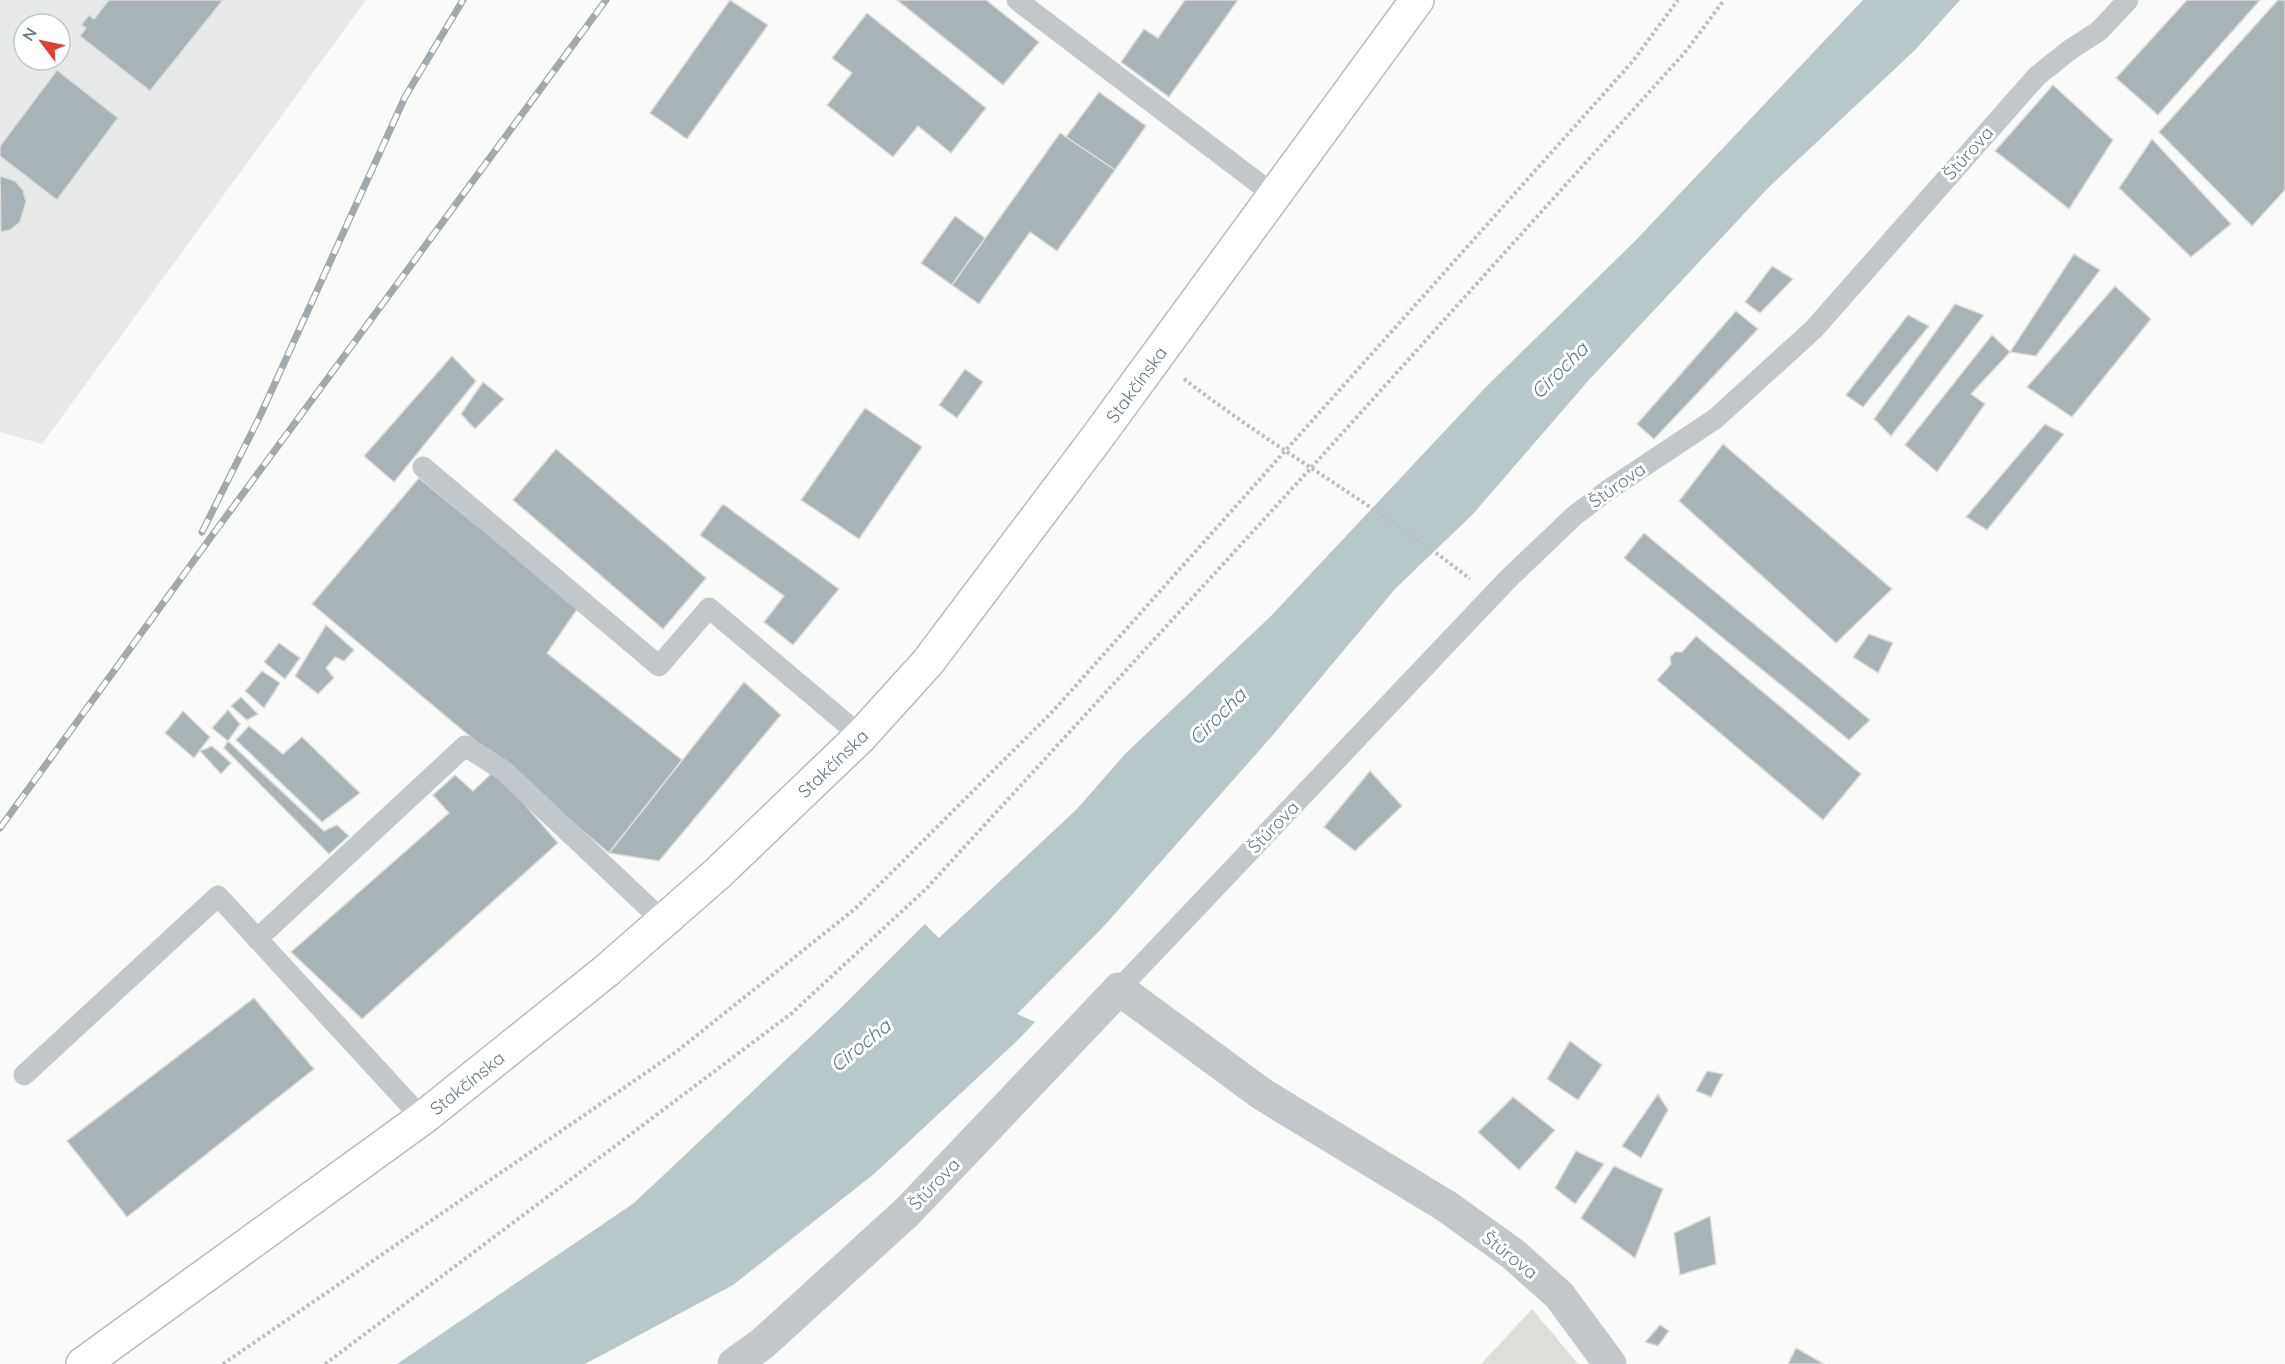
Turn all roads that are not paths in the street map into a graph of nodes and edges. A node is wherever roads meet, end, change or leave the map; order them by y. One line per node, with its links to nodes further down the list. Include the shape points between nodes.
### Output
1 (1017, 0): 4 (lane)
2 (1417, 0): 4 (main road, Stakčínska)
3 (2128, 0): 9 (lane, Štúrova, via 2099,31 2037,76 1814,329 1715,419 1574,516 1492,596)
4 (1274, 195): 6 (main road, Stakčínska, via 928,662)
5 (423, 467): 6 (lane, via 659,666 709,608)
6 (861, 736): 7 (main road, Stakčínska)
7 (664, 922): 8 (lane, via 502,770 465,746); 11 (main road, Stakčínska)
8 (257, 939): 10 (lane, via 218,896); 11 (lane)
9 (1119, 989): 13 (street, Štúrova, via 907,1212 762,1344); 14 (street, Štúrova, via 1262,1094 1446,1206 1513,1254 1559,1295)
10 (24, 1075)
11 (422, 1118): 12 (main road, Stakčínska)
12 (83, 1364)
13 (734, 1364)
14 (1610, 1364)

